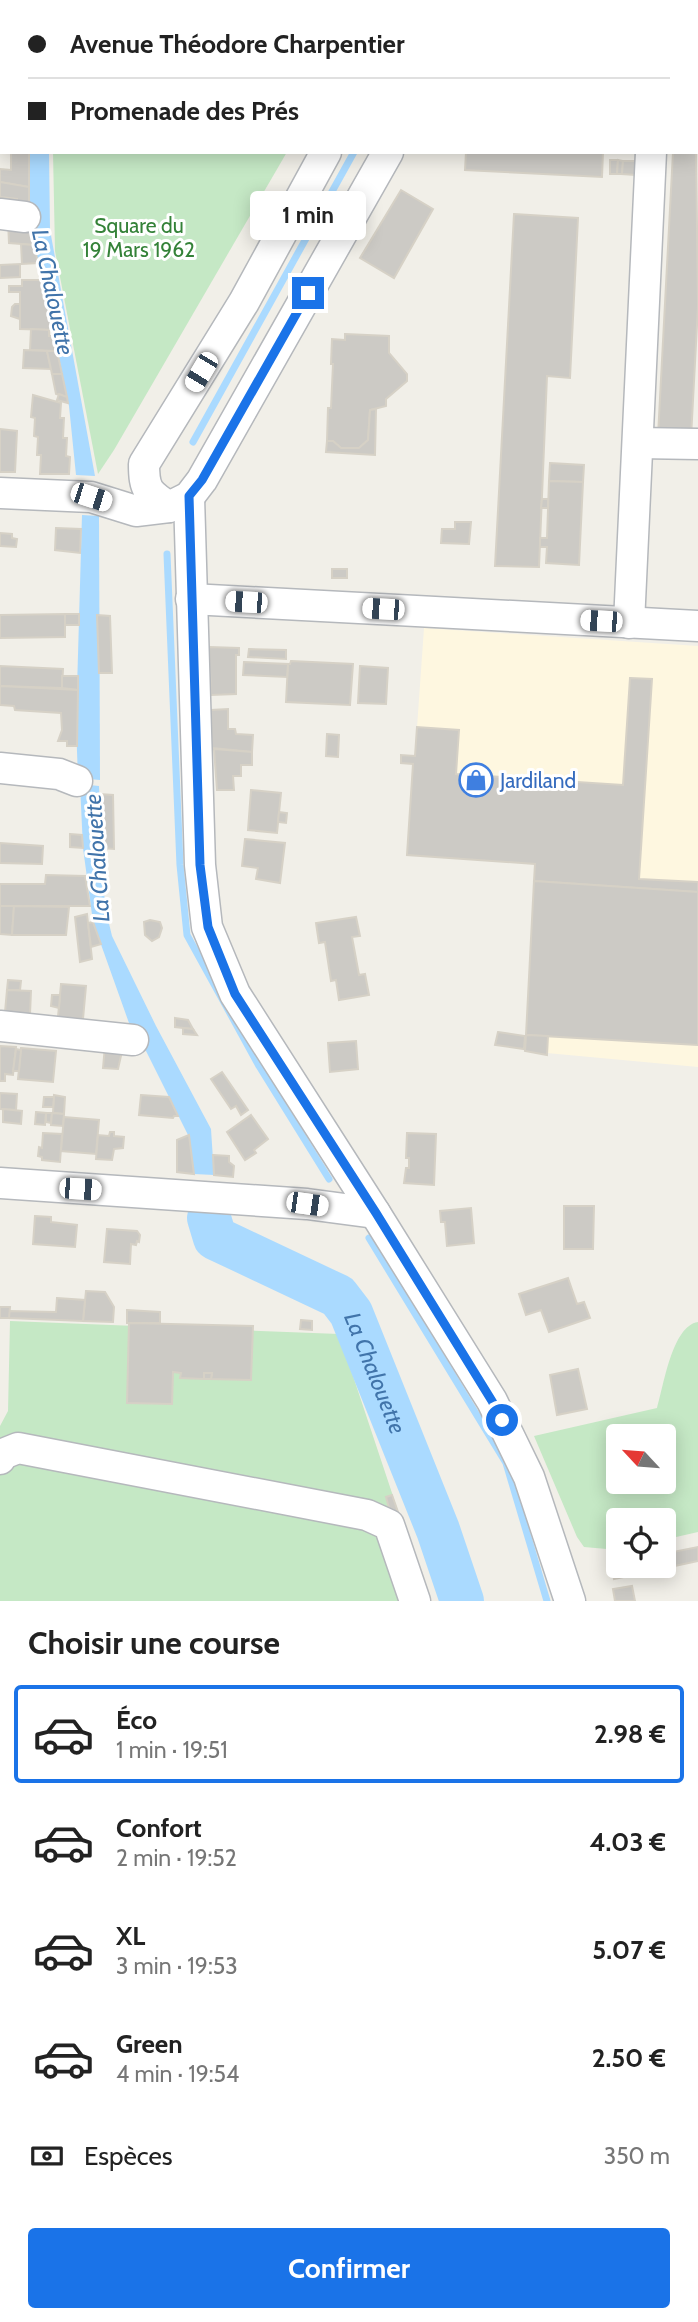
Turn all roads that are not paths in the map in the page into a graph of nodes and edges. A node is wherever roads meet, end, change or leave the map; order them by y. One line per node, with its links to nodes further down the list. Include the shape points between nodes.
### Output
1 (325, 154): 6 (street, via 244,302)
2 (387, 154): 9 (street, via 202,480)
3 (651, 154): 4 (street)
4 (638, 443): 5 (street); 11 (street)
5 (698, 444)
6 (144, 464): 8 (street, via 126,481); 9 (street, via 144,485 152,496)
7 (0, 492): 8 (street)
8 (91, 497): 9 (street, via 134,511)
9 (179, 502): 10 (street)
10 (191, 599): 11 (street); 18 (street, via 200,865 208,927 235,994)
11 (629, 622): 12 (street)
12 (698, 626)
13 (0, 768): 14 (street, via 59,774)
14 (77, 781)
15 (0, 1026): 16 (street)
16 (133, 1040)
17 (0, 1183): 18 (street)
18 (376, 1213): 21 (street, via 492,1401 529,1477)
19 (0, 1459): 20 (street, via 18,1448 368,1515 389,1525)
20 (415, 1601)
21 (570, 1601)

